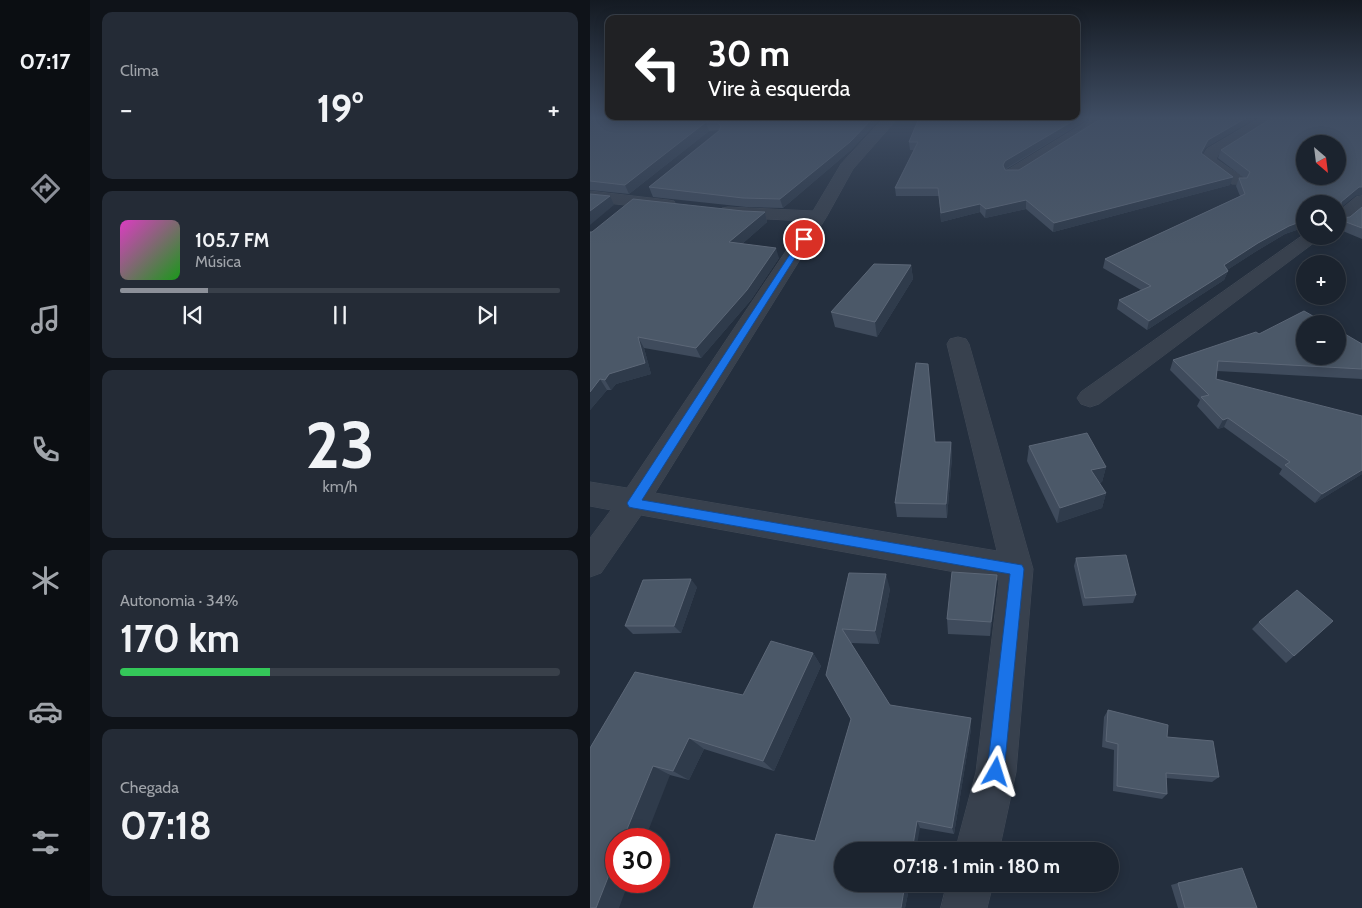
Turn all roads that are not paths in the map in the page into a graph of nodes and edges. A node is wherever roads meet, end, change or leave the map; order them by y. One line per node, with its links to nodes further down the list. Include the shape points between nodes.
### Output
1 (852, 160): 9 (street)
2 (1034, 160): 4 (street)
3 (1209, 160): 5 (street)
4 (1012, 174)
5 (1238, 181)
6 (590, 196): 9 (street, via 746,214)
7 (1362, 201): 8 (street)
8 (1346, 214)
9 (818, 216): 14 (street)
10 (1302, 245): 12 (street)
11 (958, 344): 16 (street)
12 (1090, 398)
13 (590, 494): 14 (street)
14 (633, 503): 15 (street); 16 (street)
15 (590, 563)
16 (1017, 569): 17 (street, via 996,772)
17 (979, 842)
18 (968, 892): 19 (street)
19 (964, 908)

